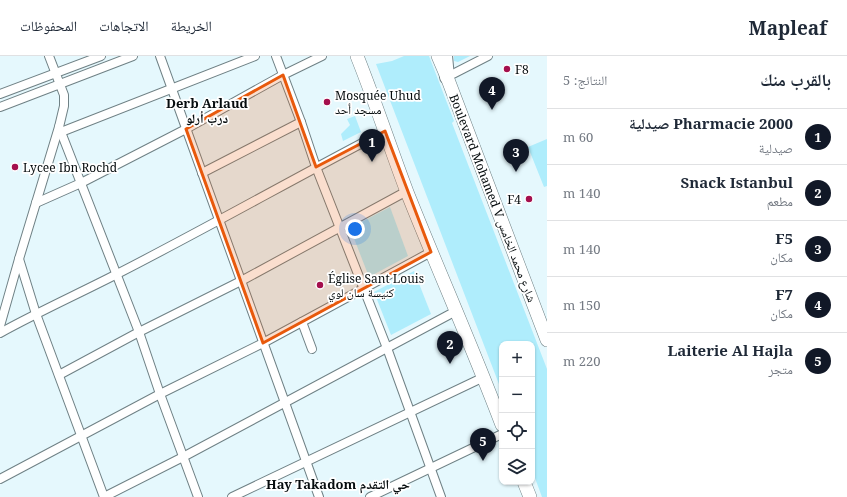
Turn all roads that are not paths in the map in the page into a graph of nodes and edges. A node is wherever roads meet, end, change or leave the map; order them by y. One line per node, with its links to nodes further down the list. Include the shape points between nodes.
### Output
1 (49, 56): 12 (street)
2 (101, 56): 12 (street)
3 (133, 56): 15 (street)
4 (160, 56): 16 (street)
5 (255, 56): 16 (street)
6 (276, 56): 13 (street)
7 (322, 56): 13 (street)
8 (357, 56): 22 (main road)
9 (438, 56): 14 (main road, Boulevard Mohamed V شارع محمد الخامس)
10 (446, 56): 14 (highway)
11 (488, 56): 14 (street)
12 (56, 73): 15 (street); 17 (street)
13 (283, 75): 19 (street); 21 (street)
14 (447, 77): 38 (main road, Boulevard Mohamed V شارع محمد الخامس)
15 (60, 84): 18 (street); 20 (street, via 64,95)
16 (171, 89): 20 (street); 21 (street)
17 (0, 94)
18 (0, 107)
19 (301, 122): 23 (street); 24 (street)
20 (60, 129): 25 (street); 27 (street)
21 (186, 129): 24 (street); 25 (street)
22 (385, 131): 23 (street); 26 (main road)
23 (316, 167): 28 (street); 29 (street)
24 (202, 173): 28 (street)
25 (81, 183): 27 (street); 32 (street)
26 (407, 191): 29 (street); 30 (main road)
27 (36, 203): 31 (street)
28 (219, 219): 32 (street); 33 (street)
29 (340, 227): 33 (street); 34 (street)
30 (431, 252): 34 (street); 35 (main road)
31 (19, 259): 36 (street); 39 (street)
32 (116, 274): 36 (street); 40 (street)
33 (241, 281): 40 (street); 43 (street)
34 (364, 289): 37 (street); 44 (street)
35 (456, 311): 44 (street); 47 (main road)
36 (36, 314): 41 (street); 46 (street)
37 (302, 322): 43 (street); 45 (street)
38 (544, 322): 42 (main road, Boulevard Mohamed V شارع محمد الخامس)
39 (0, 326)
40 (139, 332): 46 (street); 48 (street)
41 (0, 333)
42 (547, 340)
43 (263, 343): 48 (street); 49 (street)
44 (387, 348): 49 (street); 50 (street)
45 (312, 349)
46 (59, 375): 53 (street)
47 (484, 377): 50 (street); 51 (main road)
48 (160, 394): 53 (street); 54 (street)
49 (284, 403): 54 (street); 55 (street)
50 (410, 413): 55 (street); 56 (street)
51 (499, 416)
52 (499, 435): 56 (street)
53 (81, 436): 57 (street); 59 (street)
54 (183, 457): 59 (street); 60 (street)
55 (306, 462): 61 (street); 62 (street)
56 (430, 468): 63 (street); 64 (street)
57 (0, 479)
58 (525, 485): 65 (main road)
59 (104, 497)
60 (198, 497)
61 (232, 497)
62 (319, 497)
63 (370, 497)
64 (441, 497)
65 (530, 497)

